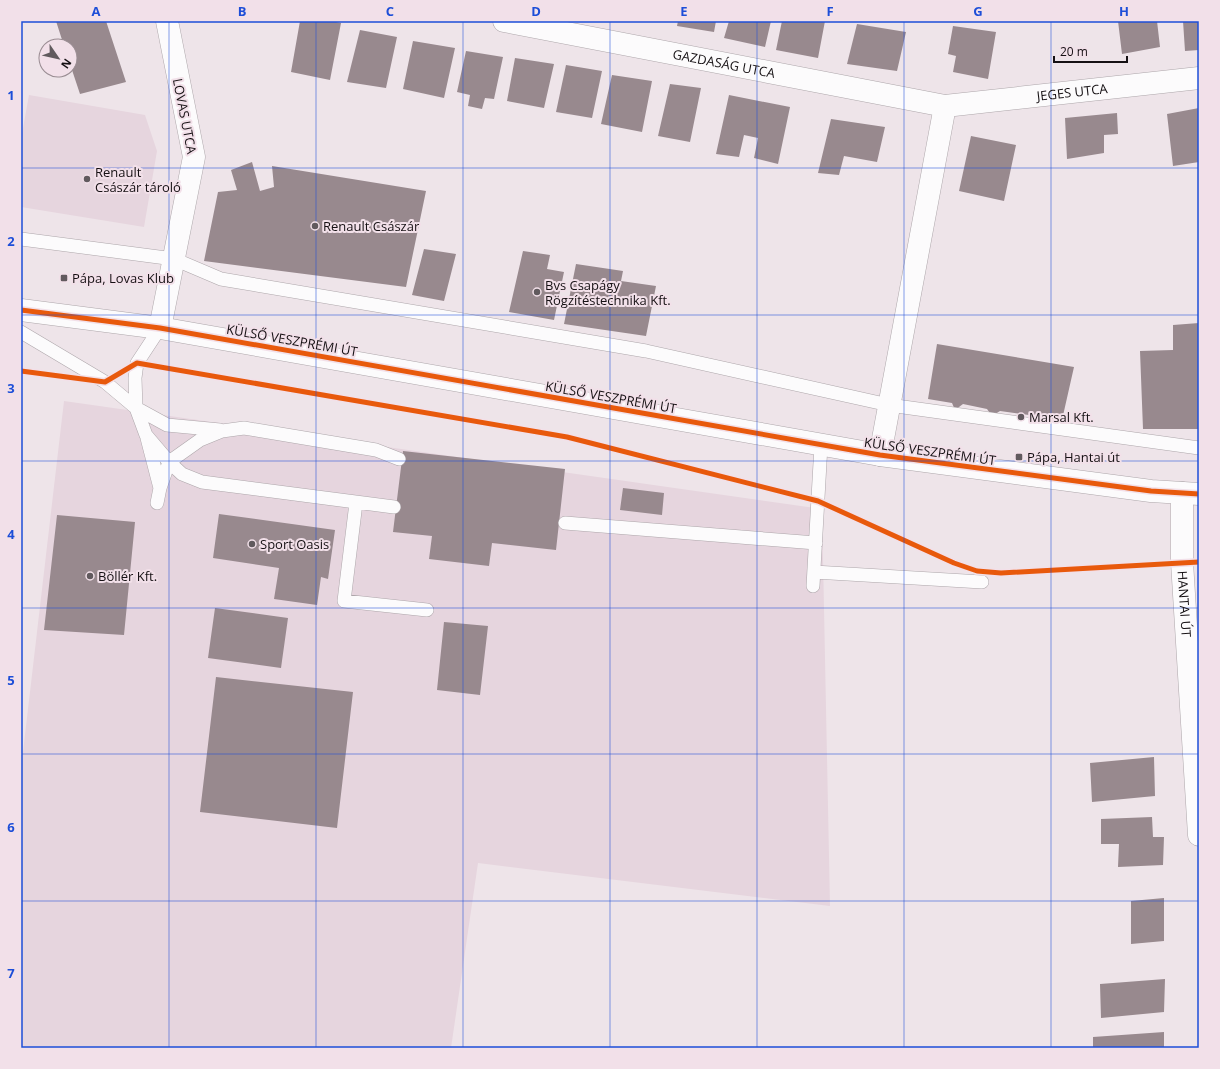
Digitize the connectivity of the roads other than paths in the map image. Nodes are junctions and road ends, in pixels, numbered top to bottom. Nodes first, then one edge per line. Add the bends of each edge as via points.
1 (166, 21) edge
2 (504, 21) edge
3 (1199, 78) edge
4 (945, 106) junction
5 (21, 239) edge
6 (174, 259) junction
7 (21, 310) edge
8 (160, 328) junction
9 (21, 332) edge
10 (889, 405) junction
11 (136, 408) junction
12 (222, 430) junction
13 (146, 435) junction
14 (821, 445) junction
15 (1199, 448) edge
16 (880, 456) junction
17 (399, 459) dead end
18 (169, 462) junction
19 (160, 488) junction
20 (1190, 494) edge
21 (157, 503) dead end
22 (356, 503) junction
23 (394, 508) dead end
24 (565, 523) dead end
25 (816, 543) junction
26 (814, 572) junction
27 (982, 582) dead end
28 (813, 586) dead end
29 (427, 610) dead end
30 (1199, 835) edge

1 - 6 street, LOVAS UTCA via 194,157
2 - 4 street, GAZDASÁG UTCA
3 - 4 street, JEGES UTCA
4 - 10 street
5 - 6 lane
6 - 8 street, LOVAS UTCA
6 - 10 lane via 221,279 646,351
7 - 8 street, KÜLSŐ VESZPRÉMI ÚT
8 - 11 lane via 137,364
8 - 14 street, KÜLSŐ VESZPRÉMI ÚT
9 - 11 lane via 104,382
10 - 15 lane
10 - 16 street
11 - 12 lane via 167,425
11 - 13 lane
12 - 17 lane via 244,428 376,450
12 - 18 lane via 200,440
13 - 18 lane
13 - 19 lane
14 - 16 street, KÜLSŐ VESZPRÉMI ÚT
14 - 25 lane
16 - 20 street, KÜLSŐ VESZPRÉMI ÚT
18 - 19 lane
18 - 22 lane via 182,474 202,482
19 - 21 lane
20 - 30 street, HANTAI ÚT via 1182,562
22 - 23 lane
22 - 29 lane via 344,601
24 - 25 lane
25 - 26 lane
26 - 27 lane
26 - 28 lane

